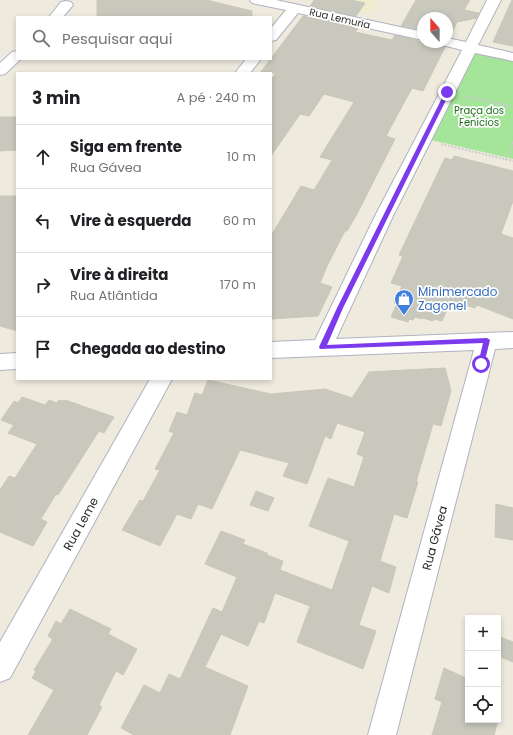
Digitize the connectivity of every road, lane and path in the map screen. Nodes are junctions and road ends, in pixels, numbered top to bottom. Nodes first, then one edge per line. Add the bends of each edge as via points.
1 (257, 0) edge
2 (494, 0) edge
3 (66, 5) dead end
4 (295, 8) junction
5 (57, 16) edge
6 (417, 35) edge
7 (272, 36) edge
8 (453, 43) edge
9 (470, 47) junction
10 (16, 56) edge
11 (513, 57) edge
12 (253, 60) edge
13 (0, 71) edge
14 (243, 72) edge
15 (447, 92) junction
16 (513, 107) edge
17 (422, 140) junction
18 (513, 142) edge
19 (506, 160) junction
20 (513, 161) edge
21 (487, 340) junction
22 (513, 340) edge
23 (322, 347) junction
24 (272, 350) edge
25 (160, 380) edge
26 (0, 668) edge
27 (382, 735) edge

1 - 4 street, Rua Lemuria
2 - 9 street
3 - 5 street
4 - 6 street, Rua Lemuria
4 - 7 street
8 - 9 street
9 - 11 street
9 - 15 street
10 - 13 street
12 - 14 street
15 - 16 path
15 - 17 street
17 - 19 path
17 - 23 street
18 - 19 path
19 - 20 path
21 - 22 street
21 - 23 street
21 - 27 street, Rua Gávea
23 - 24 street
25 - 26 street, Rua Leme

